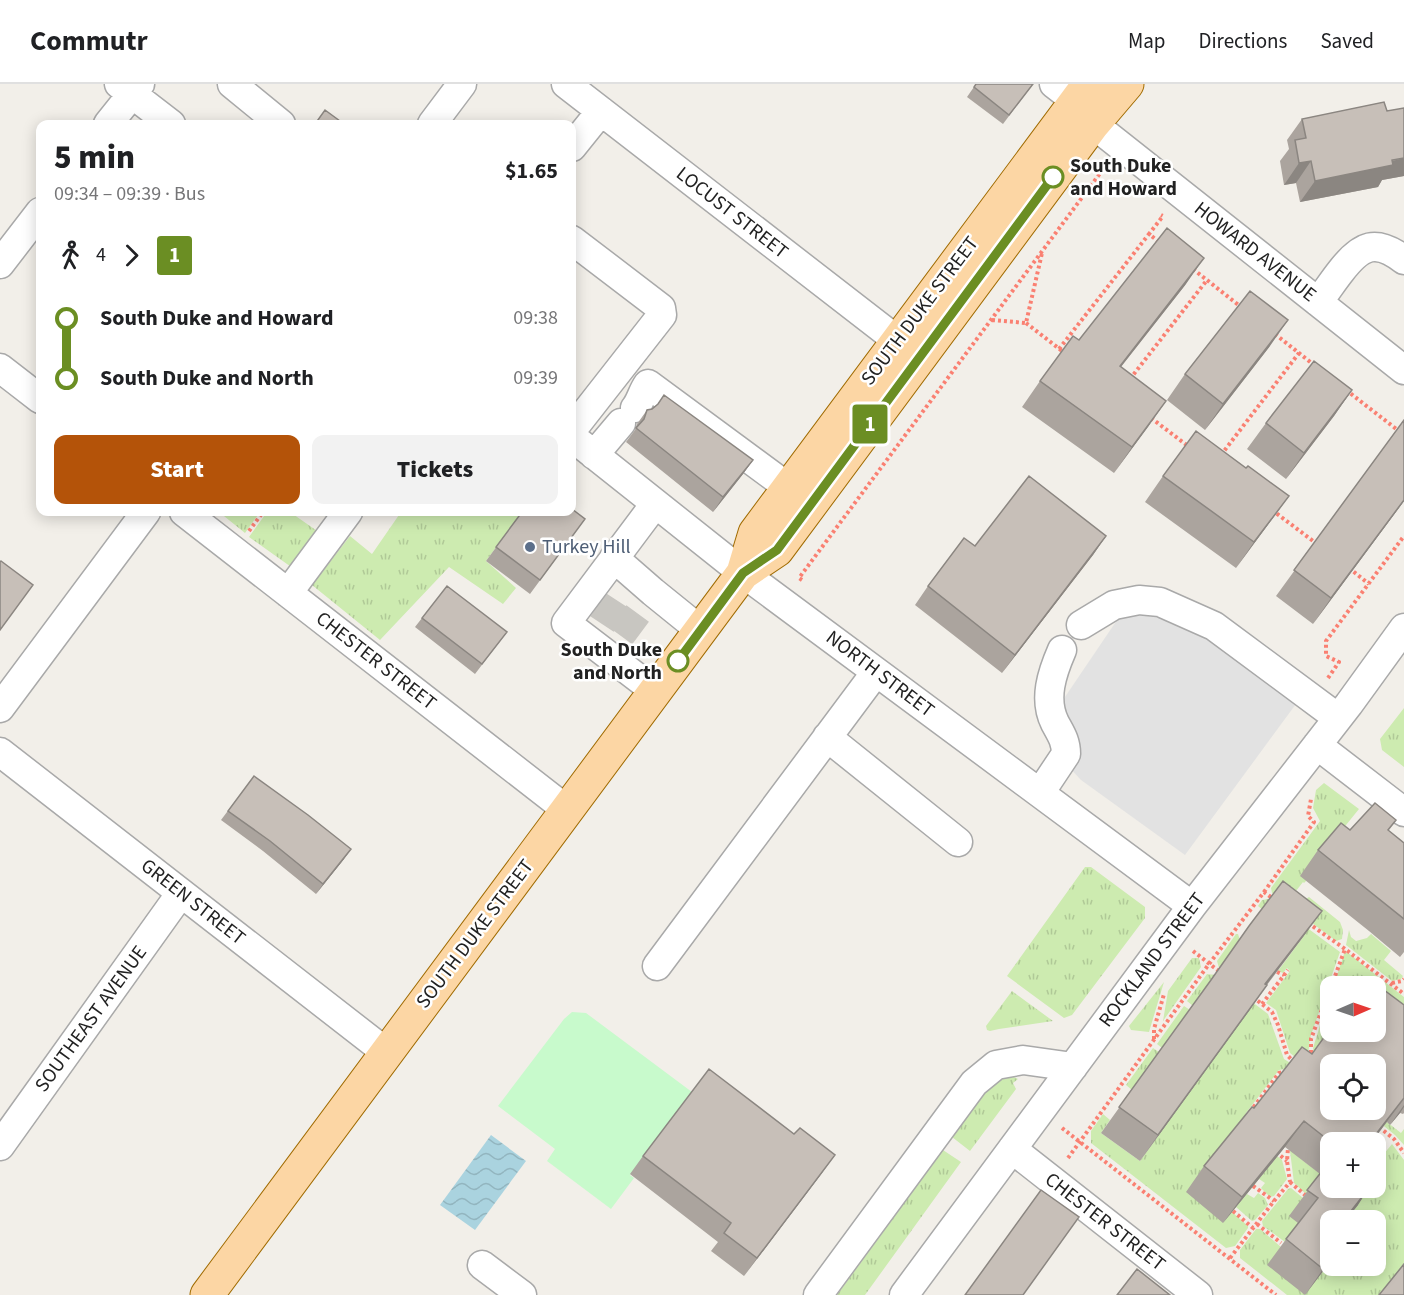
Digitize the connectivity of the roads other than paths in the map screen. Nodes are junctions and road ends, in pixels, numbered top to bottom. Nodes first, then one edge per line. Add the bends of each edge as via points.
1 (232, 84) edge
2 (462, 84) edge
3 (566, 84) edge
4 (1127, 84) edge
5 (130, 87) edge
6 (1078, 98) edge
7 (600, 111) junction
8 (110, 120) edge
9 (167, 120) edge
10 (276, 120) edge
11 (435, 120) edge
12 (576, 142) edge
13 (36, 217) edge
14 (576, 243) edge
15 (1404, 260) edge
16 (0, 264) edge
17 (1318, 302) junction
18 (898, 341) junction
19 (0, 368) edge
20 (1404, 370) edge
21 (36, 396) edge
22 (637, 402) junction
23 (579, 442) edge
24 (789, 488) junction
25 (655, 504) junction
26 (143, 516) edge
27 (189, 516) edge
28 (345, 516) edge
29 (743, 573) junction
30 (633, 586) junction
31 (288, 593) junction
32 (1081, 625) dead end
33 (1404, 628) edge
34 (700, 630) junction
35 (1062, 650) dead end
36 (876, 672) junction
37 (655, 691) junction
38 (0, 708) edge
39 (1338, 718) junction
40 (828, 737) junction
41 (1317, 745) junction
42 (0, 752) edge
43 (1040, 793) junction
44 (567, 810) junction
45 (1404, 812) edge
46 (958, 842) dead end
47 (181, 893) junction
48 (1192, 906) junction
49 (657, 966) dead end
50 (387, 1053) junction
51 (1072, 1067) junction
52 (0, 1146) edge
53 (1012, 1149) junction
54 (482, 1265) dead end
55 (207, 1295) edge
56 (522, 1295) edge
57 (818, 1295) edge
58 (904, 1295) edge
59 (1198, 1295) edge

1 - 10 street
2 - 11 street
3 - 7 street, LOCUST STREET
4 - 6 main road, SOUTH DUKE STREET
5 - 8 street
5 - 9 street
6 - 17 street, HOWARD AVENUE
6 - 18 main road, SOUTH DUKE STREET
6 - 29 main road, SOUTH DUKE STREET via 777,550
7 - 12 street
7 - 18 street, LOCUST STREET
13 - 16 street
14 - 23 street via 661,308 662,315
15 - 17 street via 1382,248 1362,250 1352,257
17 - 20 street, HOWARD AVENUE
18 - 24 main road, SOUTH DUKE STREET
19 - 21 street
22 - 23 street
22 - 23 street via 626,392
22 - 24 street
23 - 25 street, NORTH STREET
24 - 29 main road, SOUTH DUKE STREET via 755,533
25 - 29 street, NORTH STREET
25 - 30 street
26 - 38 street
27 - 31 street, CHESTER STREET
28 - 31 street
29 - 34 main road, SOUTH DUKE STREET
29 - 36 street, NORTH STREET
30 - 34 street
30 - 37 street via 566,623 605,639
31 - 44 street, CHESTER STREET
32 - 39 street via 1114,605 1139,600 1160,602 1214,626
33 - 39 street, ROCKLAND STREET
34 - 37 main road, SOUTH DUKE STREET
35 - 43 street via 1049,689 1050,712 1064,739 1066,754
36 - 40 street
36 - 43 street, NORTH STREET
37 - 44 main road, SOUTH DUKE STREET
39 - 41 street, ROCKLAND STREET
40 - 46 street
40 - 49 street
41 - 45 street
41 - 48 street, ROCKLAND STREET
42 - 47 street, GREEN STREET
43 - 48 street, NORTH STREET
44 - 50 main road, SOUTH DUKE STREET
47 - 50 street, GREEN STREET
47 - 52 street, SOUTHEAST AVENUE
48 - 51 street, ROCKLAND STREET
50 - 55 main road, SOUTH DUKE STREET
51 - 53 street, ROCKLAND STREET
51 - 57 street via 1023,1060 996,1065 974,1083
53 - 58 street, ROCKLAND STREET
53 - 59 street, CHESTER STREET
54 - 56 street

